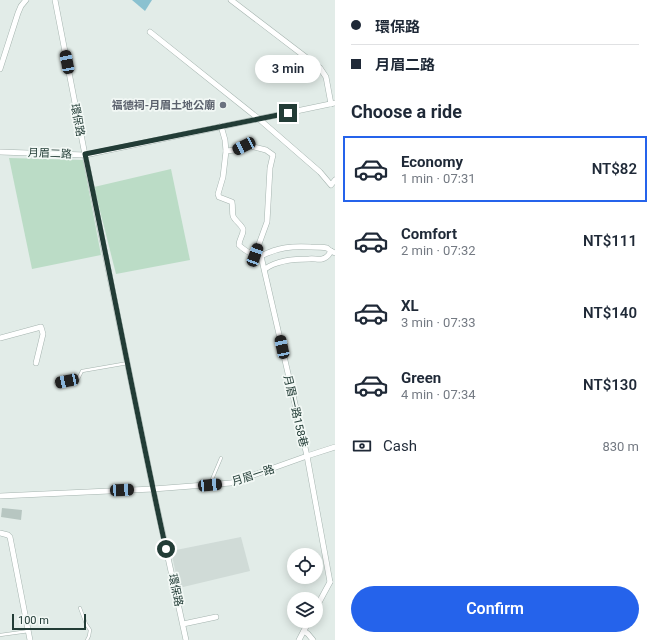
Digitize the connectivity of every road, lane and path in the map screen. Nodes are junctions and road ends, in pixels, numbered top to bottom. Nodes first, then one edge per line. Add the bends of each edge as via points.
1 (26, 0) edge
2 (55, 0) edge
3 (231, 0) edge
4 (150, 32) dead end
5 (0, 69) edge
6 (333, 103) edge
7 (259, 118) junction
8 (221, 126) junction
9 (226, 151) junction
10 (0, 152) edge
11 (85, 154) junction
12 (335, 180) edge
13 (333, 252) edge
14 (255, 255) junction
15 (261, 256) junction
16 (265, 269) junction
17 (0, 338) edge
18 (36, 363) dead end
19 (128, 363) junction
20 (56, 383) dead end
21 (335, 447) edge
22 (307, 456) junction
23 (221, 458) dead end
24 (210, 485) junction
25 (153, 489) junction
26 (0, 496) edge
27 (0, 533) edge
28 (332, 582) edge
29 (323, 597) edge
30 (80, 608) dead end
31 (216, 617) dead end
32 (183, 624) junction
33 (306, 628) edge
34 (28, 631) junction
35 (305, 632) junction
36 (0, 635) edge
37 (30, 640) edge
38 (87, 640) edge
39 (186, 640) edge
40 (299, 640) edge
41 (313, 640) edge

1 - 5 street via 18,13
2 - 11 street, 環保路
3 - 6 street via 320,68 326,77
4 - 7 street
6 - 7 street, 月眉二路
7 - 8 street, 月眉二路
7 - 12 street via 320,172 331,185
8 - 9 street
8 - 11 street, 月眉二路
9 - 14 street via 218,194 219,197 232,202 233,216 243,230 239,245 246,252
9 - 14 street via 250,146 266,150 273,155 267,222
10 - 11 street, 月眉二路
11 - 19 street, 環保路
13 - 15 street via 319,247 293,247
13 - 16 street via 323,259 293,259 278,262
14 - 15 street
15 - 16 street, 月眉一路158巷
16 - 22 street, 月眉一路158巷
17 - 18 street via 41,327 43,334
19 - 20 lane via 82,371 78,379
19 - 25 street, 環保路
21 - 22 street, 月眉一路
22 - 24 street, 月眉一路 via 231,483
22 - 28 street, 月眉一路158巷
23 - 24 lane
24 - 25 street, 月眉一路
25 - 26 street, 月眉一路
25 - 32 street, 環保路
27 - 34 street via 10,537
28 - 29 street
30 - 38 lane via 90,630
31 - 32 street
32 - 39 street, 環保路
33 - 35 street
34 - 36 lane
34 - 37 street
35 - 40 street
35 - 41 street

